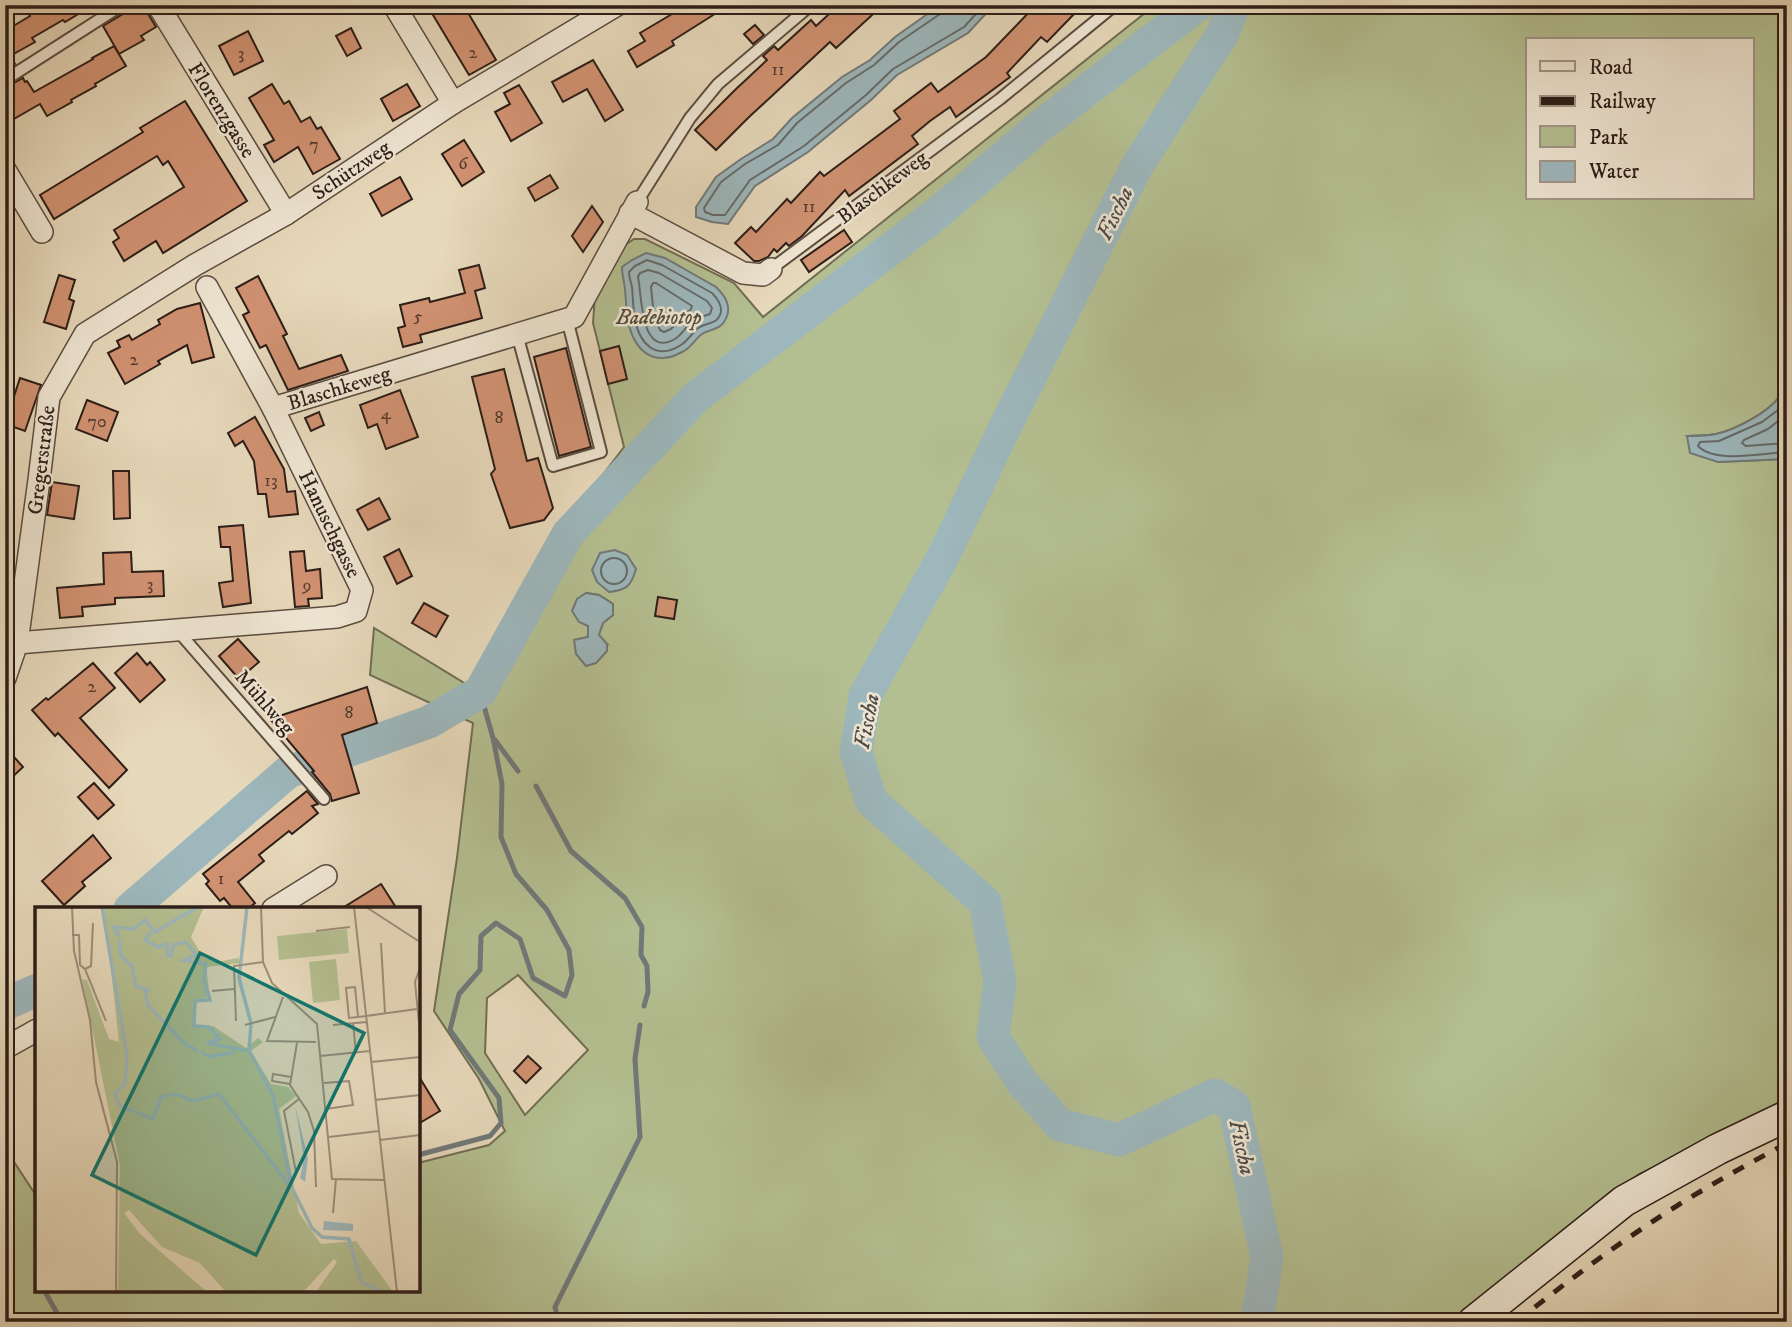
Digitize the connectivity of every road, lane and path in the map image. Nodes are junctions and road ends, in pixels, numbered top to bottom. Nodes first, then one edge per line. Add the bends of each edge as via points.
1 (122, 5) edge
2 (158, 5) edge
3 (394, 5) edge
4 (811, 5) edge
5 (1115, 5) edge
6 (615, 6) edge
7 (5, 80) edge
8 (453, 103) junction
9 (5, 170) edge
10 (634, 208) junction
11 (286, 214) junction
12 (42, 232) dead end
13 (771, 269) joint
14 (207, 287) dead end
15 (567, 319) junction
16 (85, 334) joint
17 (517, 334) junction
18 (273, 408) junction
19 (177, 630) junction
20 (17, 643) junction
21 (5, 678) edge
22 (324, 799) dead end
23 (326, 876) dead end
24 (276, 907) edge
25 (35, 1031) edge
26 (5, 1048) edge
27 (1787, 1116) edge
28 (1473, 1322) edge

1 - 7 lane
2 - 11 street, Florenzgasse
3 - 8 street
4 - 10 lane via 718,84 690,118
5 - 13 lane, Blaschkeweg via 1000,99
6 - 8 street, Schützweg
8 - 11 street, Schützweg
9 - 12 street
10 - 13 street, Blaschkeweg via 743,273 763,275
10 - 15 street via 574,317
11 - 16 street, Schützweg
14 - 18 street, Hanuschgasse
15 - 17 street, Blaschkeweg
15 - 17 lane via 601,452 553,466
16 - 20 street, Gregerstraße via 49,397
17 - 18 street, Blaschkeweg
18 - 19 street, Hanuschgasse via 362,590 356,611 337,617
19 - 20 street, Hanuschgasse
19 - 22 lane, Mühlweg
20 - 21 street, Gregerstraße
23 - 24 street
25 - 26 street
27 - 28 main road via 1624,1201

